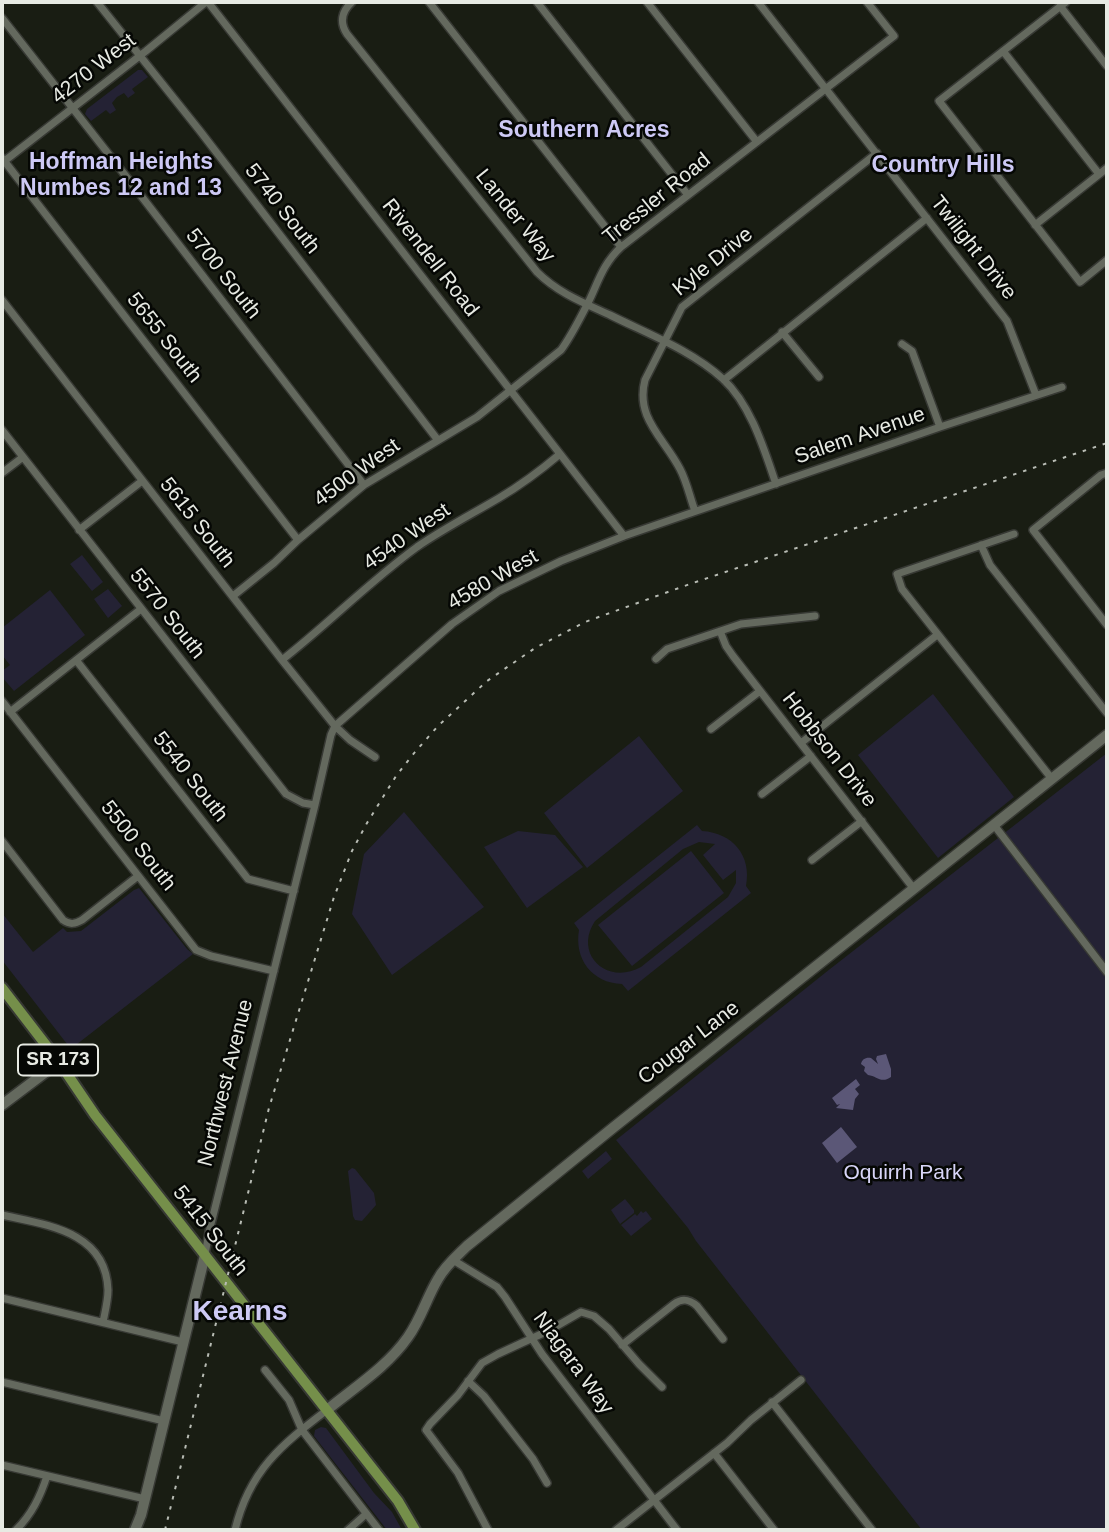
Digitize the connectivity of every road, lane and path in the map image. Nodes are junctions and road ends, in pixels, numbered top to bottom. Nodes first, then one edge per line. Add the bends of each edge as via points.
1 (97, 2) edge
2 (207, 2) edge
3 (352, 2) edge
4 (429, 2) edge
5 (537, 2) edge
6 (647, 2) edge
7 (758, 2) edge
8 (867, 2) edge
9 (1063, 4) edge
10 (2, 18) edge
11 (1003, 51) junction
12 (140, 56) junction
13 (1107, 66) edge
14 (826, 88) junction
15 (72, 108) junction
16 (757, 142) junction
17 (877, 153) junction
18 (3, 161) edge
19 (1107, 168) edge
20 (1100, 174) junction
21 (688, 195) junction
22 (927, 218) junction
23 (1035, 225) junction
24 (621, 247) junction
25 (1107, 260) edge
26 (2, 300) edge
27 (587, 304) junction
28 (782, 332) junction
29 (665, 342) junction
30 (902, 344) dead end
31 (819, 377) dead end
32 (724, 380) junction
33 (1062, 387) dead end
34 (511, 390) junction
35 (1036, 395) junction
36 (940, 427) junction
37 (2, 430) edge
38 (438, 439) junction
39 (560, 454) junction
40 (23, 457) junction
41 (2, 473) edge
42 (1107, 473) edge
43 (142, 481) junction
44 (776, 484) junction
45 (364, 485) junction
46 (695, 511) junction
47 (79, 530) junction
48 (1014, 534) dead end
49 (624, 536) junction
50 (298, 540) junction
51 (981, 545) junction
52 (233, 596) junction
53 (141, 609) junction
54 (815, 616) dead end
55 (1107, 625) edge
56 (720, 631) junction
57 (937, 635) junction
58 (656, 659) dead end
59 (76, 660) junction
60 (282, 660) junction
61 (760, 691) junction
62 (2, 701) edge
63 (10, 712) junction
64 (1107, 713) edge
65 (335, 726) junction
66 (711, 729) dead end
67 (1107, 735) edge
68 (802, 743) junction
69 (811, 756) junction
70 (375, 757) dead end
71 (1052, 779) junction
72 (762, 794) dead end
73 (315, 805) junction
74 (862, 821) junction
75 (994, 825) junction
76 (2, 841) edge
77 (812, 860) dead end
78 (138, 876) junction
79 (914, 889) junction
80 (294, 891) junction
81 (274, 971) junction
82 (1107, 972) edge
83 (2, 988) edge
84 (59, 1062) junction
85 (2, 1105) edge
86 (2, 1215) edge
87 (205, 1255) junction
88 (453, 1260) junction
89 (2, 1298) edge
90 (103, 1322) junction
91 (532, 1339) junction
92 (723, 1339) dead end
93 (183, 1342) junction
94 (622, 1345) junction
95 (265, 1370) dead end
96 (801, 1380) dead end
97 (2, 1381) edge
98 (468, 1381) junction
99 (662, 1387) dead end
100 (772, 1402) junction
101 (327, 1410) junction
102 (164, 1421) junction
103 (302, 1430) junction
104 (714, 1453) junction
105 (2, 1465) edge
106 (47, 1476) junction
107 (547, 1483) dead end
108 (145, 1499) junction
109 (655, 1500) junction
110 (366, 1514) junction
111 (16, 1530) edge
112 (135, 1530) edge
113 (235, 1530) edge
114 (348, 1530) edge
115 (379, 1530) edge
116 (415, 1530) edge
117 (488, 1530) edge
118 (616, 1530) edge
119 (677, 1530) edge
120 (775, 1530) edge
121 (872, 1530) edge

1 - 12 street, 5740 South
2 - 12 street, 4270 West
2 - 34 street, Rivendell Road
3 - 27 street, Lander Way via 342,17 347,34 537,272 550,285
4 - 24 street
5 - 21 street
6 - 16 street
7 - 14 street, Twilight Drive
8 - 14 street, Tressler Road via 894,36
9 - 11 street
9 - 13 street
10 - 15 street, 5700 South
11 - 20 street
11 - 23 street via 939,101
12 - 15 street, 4270 West
12 - 38 street, 5740 South
14 - 16 street, Tressler Road
14 - 17 street, Twilight Drive
15 - 18 street, 4270 West
15 - 45 street, 5700 South
16 - 21 street, Tressler Road
17 - 22 street, Twilight Drive
17 - 29 street, Kyle Drive via 682,307
18 - 50 street, 5655 South
19 - 20 street
20 - 23 street
21 - 24 street, Tressler Road
22 - 28 street
22 - 35 street, Twilight Drive via 1007,321
23 - 25 street via 1080,282
24 - 27 street, Tressler Road via 601,271
26 - 43 street, 5615 South
27 - 29 street, Lander Way
27 - 34 street, Tressler Road via 561,350
28 - 31 street
28 - 32 street
29 - 32 street, Lander Way
29 - 46 street, Kyle Drive via 645,380 643,407 681,470
30 - 36 street via 912,351
32 - 44 street, Lander Way via 753,423
33 - 35 street, Salem Avenue
34 - 38 street, 4500 West
34 - 39 street, Rivendell Road
35 - 36 street, Salem Avenue
36 - 44 street, Salem Avenue
37 - 40 street, 5570 South
38 - 45 street, 4500 West
39 - 49 street, Rivendell Road
39 - 60 street, 4540 West via 400,560
40 - 41 street
40 - 47 street, 5570 South
42 - 55 street via 1033,530
43 - 47 street
43 - 52 street, 5615 South
44 - 46 street, Salem Avenue
45 - 50 street, 4500 West
46 - 49 street, 4580 West
47 - 53 street, 5570 South
48 - 51 street
49 - 65 street, 4580 West via 499,591 452,624
50 - 52 street, 4500 West
51 - 57 street via 897,574 902,589
51 - 64 street via 990,565
52 - 60 street, 5615 South
53 - 59 street
53 - 73 street, 5570 South via 286,794
54 - 56 street via 750,622
56 - 58 street via 667,649
56 - 61 street, Hobbson Drive
57 - 68 street
57 - 71 street
59 - 63 street
59 - 80 street, 5540 South via 248,879
60 - 65 street, 5615 South
61 - 66 street
61 - 68 street, Hobbson Drive
62 - 63 street, 5500 South
63 - 78 street, 5500 South
65 - 70 street, 5615 South
65 - 73 street, Northwest Avenue
67 - 71 main road, Cougar Lane
68 - 69 street, Hobbson Drive
69 - 72 street
69 - 74 street, Hobbson Drive
71 - 75 main road, Cougar Lane
73 - 80 street, Northwest Avenue
74 - 77 street
74 - 79 street, Hobbson Drive
75 - 79 main road, Cougar Lane
75 - 82 street
76 - 78 street via 69,923 78,923
78 - 81 street, 5500 South via 199,952
79 - 88 main road, Cougar Lane
80 - 81 street, Northwest Avenue
81 - 87 street, Northwest Avenue
83 - 84 main road, 5415 South / SR 173
84 - 85 main road
84 - 87 main road, 5415 South / SR 173
86 - 90 street via 68,1232 95,1253 108,1287
87 - 93 main road, Northwest Avenue
87 - 101 main road, 5415 South / SR 173
88 - 91 street, Niagara Way via 497,1287
88 - 101 main road, Cougar Lane via 397,1352
89 - 90 street
90 - 93 street
91 - 94 street via 581,1312 603,1324
91 - 98 street via 489,1359
91 - 109 street, Niagara Way
92 - 94 street via 697,1306 683,1300
93 - 102 main road, Northwest Avenue
94 - 99 street
95 - 103 street via 289,1400
96 - 100 street
97 - 102 street
98 - 107 street via 527,1451
98 - 117 street via 426,1430 458,1473
100 - 104 street
100 - 121 street
101 - 103 street
101 - 116 main road, 5415 South / SR 173
102 - 108 main road, Northwest Avenue
103 - 110 street
103 - 113 street via 265,1465 246,1497
104 - 109 street
104 - 120 street
105 - 106 street
106 - 108 street
106 - 111 street via 32,1512
108 - 112 main road, Northwest Avenue
109 - 118 street
109 - 119 street, Niagara Way
110 - 114 street
110 - 115 street

